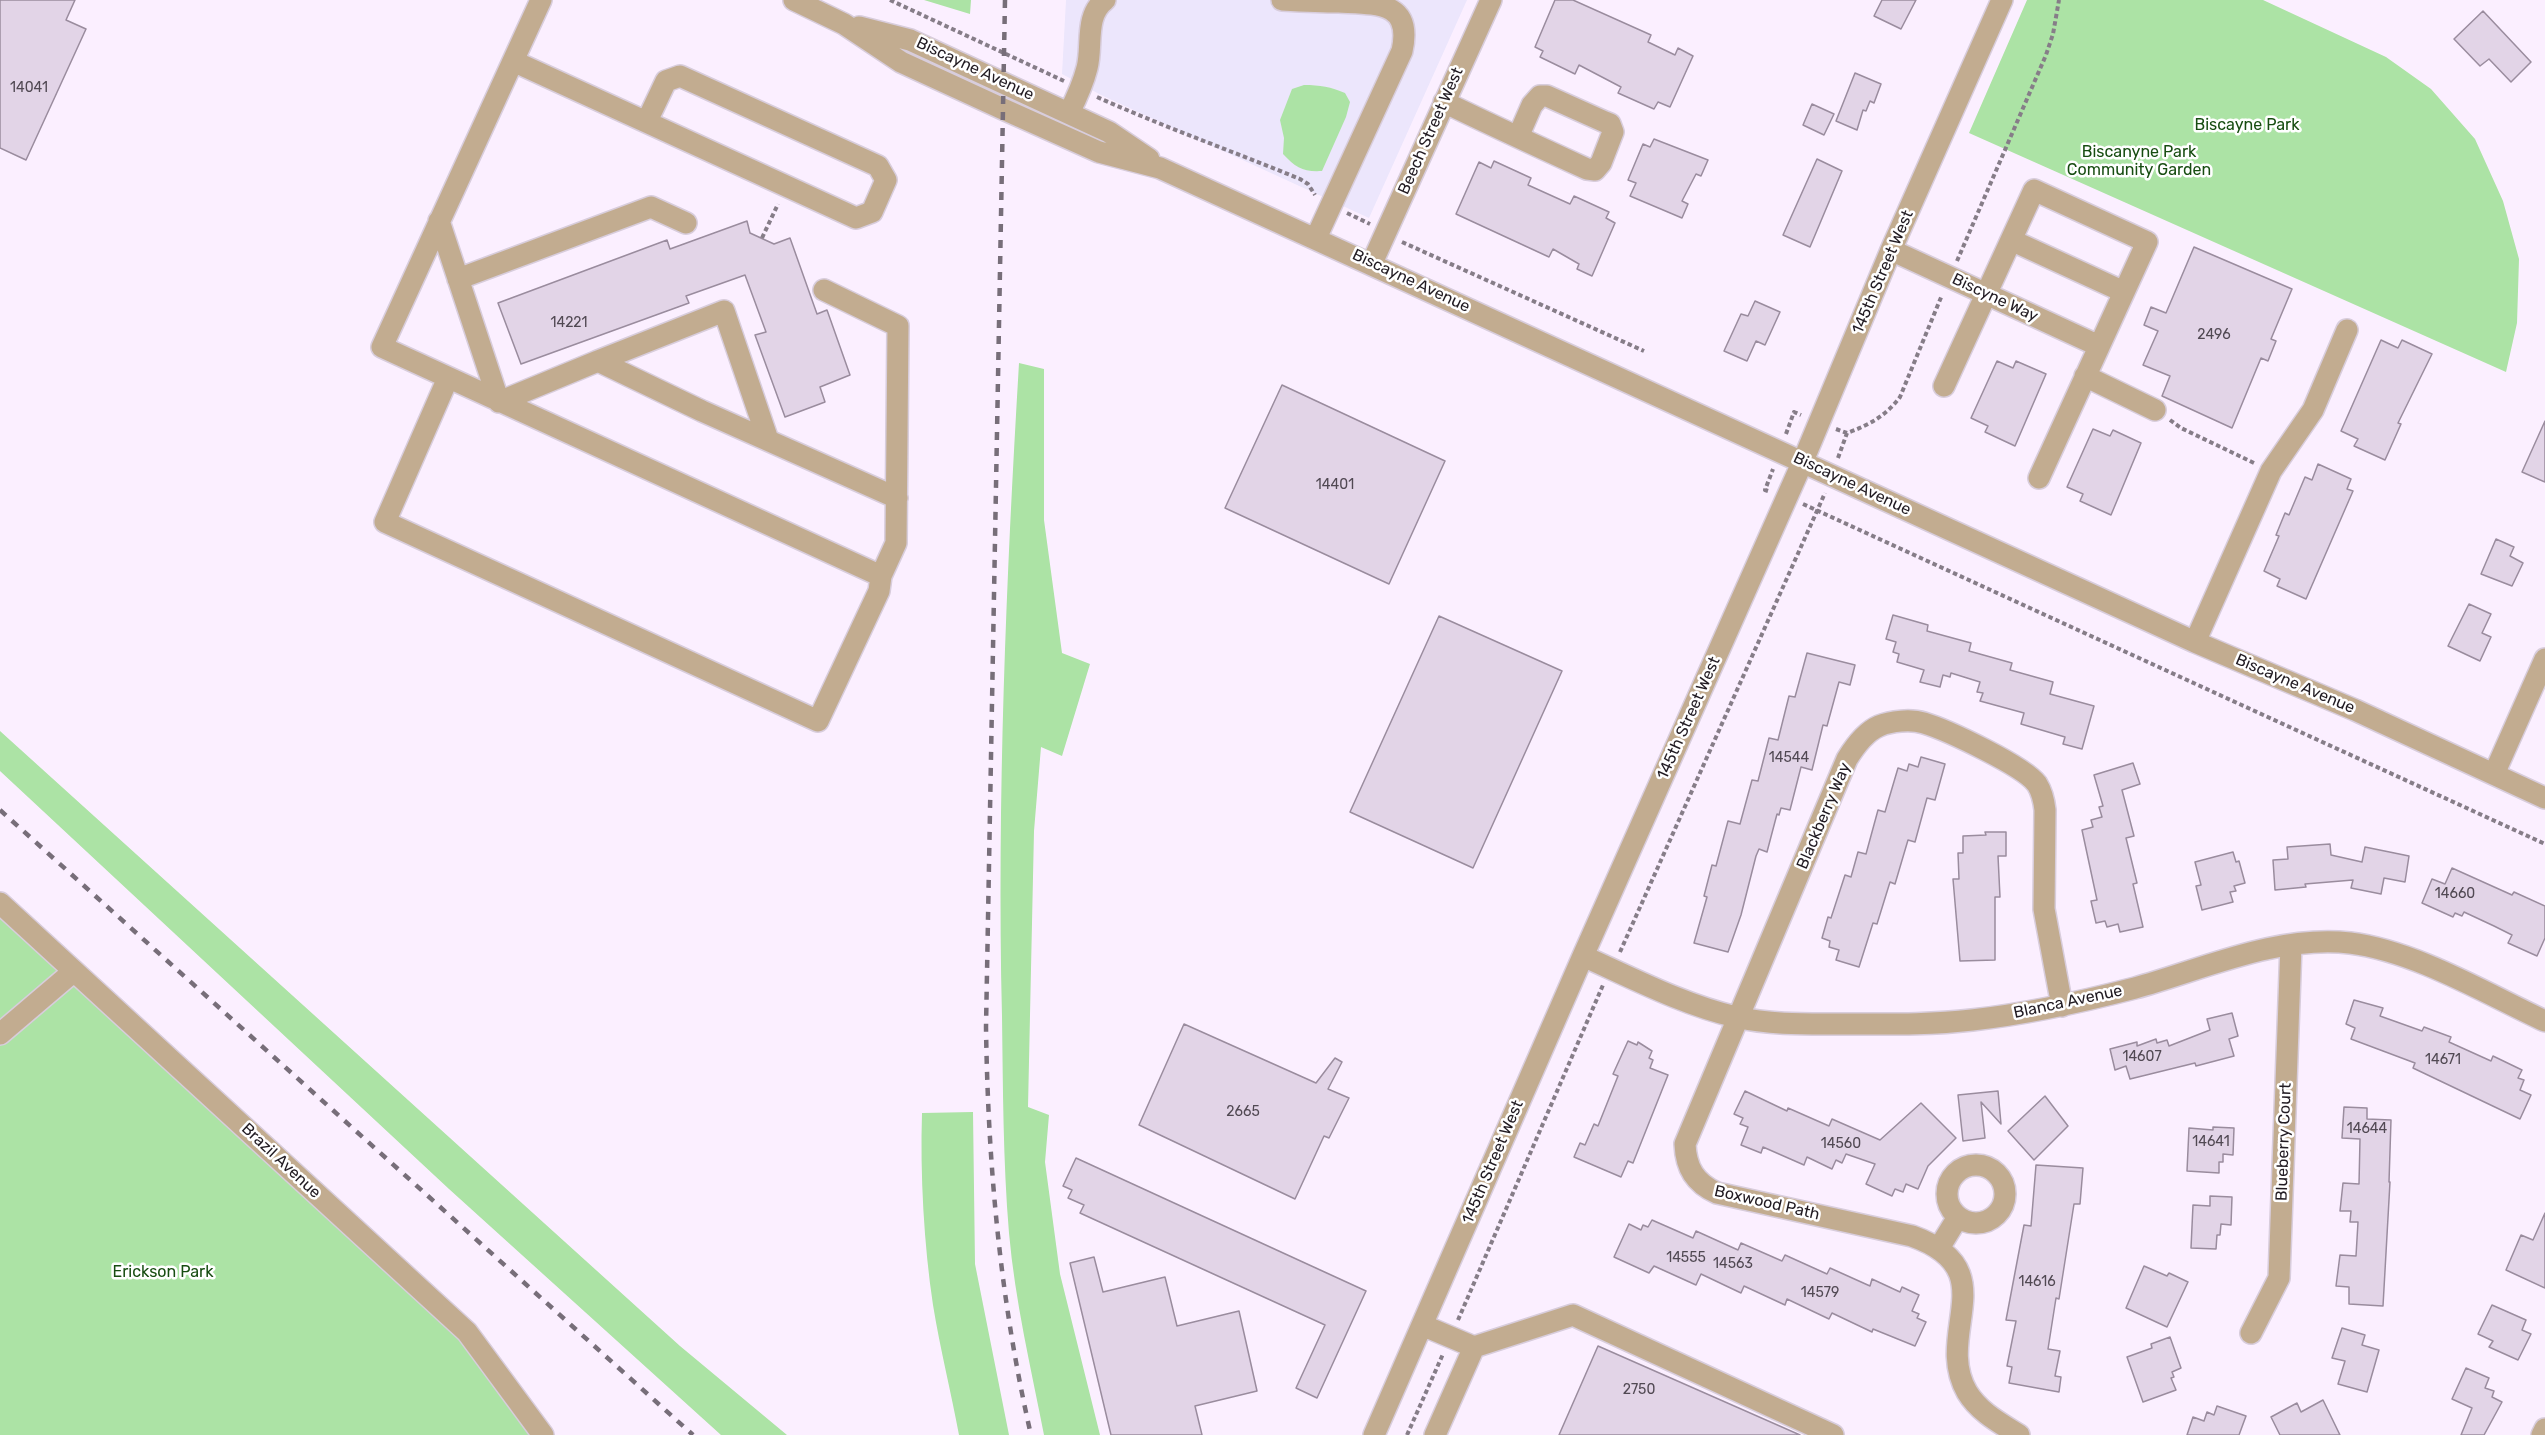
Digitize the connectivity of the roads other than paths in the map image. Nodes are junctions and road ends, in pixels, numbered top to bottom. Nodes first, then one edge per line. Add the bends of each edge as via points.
1 (541, 0) edge
2 (794, 0) edge
3 (1105, 0) edge
4 (1282, 0) edge
5 (1491, 0) edge
6 (2002, 0) edge
7 (844, 24) junction
8 (513, 61) junction
9 (1444, 102) junction
10 (1069, 113) junction
11 (647, 121) junction
12 (1518, 137) dead end
13 (1160, 168) junction
14 (439, 221) junction
15 (686, 223) dead end
16 (1316, 238) junction
17 (2011, 240) junction
18 (1892, 250) junction
19 (1372, 263) junction
20 (458, 279) junction
21 (824, 290) dead end
22 (2124, 292) junction
23 (1986, 294) junction
24 (2347, 330) dead end
25 (2099, 346) junction
26 (598, 361) junction
27 (2085, 376) junction
28 (448, 378) junction
29 (1944, 386) dead end
30 (499, 402) junction
31 (2155, 410) road end
32 (768, 440) junction
33 (1803, 461) junction
34 (2038, 478) dead end
35 (897, 498) junction
36 (881, 576) junction
37 (2195, 642) junction
38 (2545, 659) edge
39 (2494, 774) junction
40 (2545, 798) edge
41 (0, 903) edge
42 (2291, 945) junction
43 (1583, 956) junction
44 (74, 970) junction
45 (2061, 1006) junction
46 (1737, 1018) junction
47 (2545, 1021) edge
48 (0, 1034) edge
49 (1958, 1217) dead end
50 (1939, 1248) junction
51 (1422, 1325) junction
52 (2251, 1333) dead end
53 (1474, 1347) junction
54 (2545, 1429) edge
55 (543, 1435) edge
56 (1374, 1435) edge
57 (1435, 1435) edge
58 (1833, 1435) edge
59 (2019, 1435) edge
60 (2542, 1435) edge

1 - 8 street
2 - 7 street, Biscayne Avenue
3 - 10 street via 1092,21 1090,55
4 - 16 street via 1385,5 1400,18 1404,29 1402,51
5 - 9 street, Beech Street West
6 - 18 street, 145th Street West
7 - 10 street, Biscayne Avenue via 910,40
7 - 13 street, Biscayne Avenue via 901,62 1014,114 1099,152
8 - 11 street
8 - 14 street
9 - 12 street
9 - 19 street, Beech Street West
10 - 13 street, Biscayne Avenue via 1109,132
11 - 11 street via 856,218 872,212 886,180 878,166 680,76 666,81
13 - 16 street, Biscayne Avenue
14 - 20 street
14 - 28 street via 382,347
15 - 20 street via 651,207
16 - 19 street, Biscayne Avenue
17 - 22 street
17 - 22 street via 2034,190 2147,242
17 - 23 street
18 - 23 street, Biscyne Way
18 - 33 street, 145th Street West
19 - 33 street, Biscayne Avenue
20 - 30 street
21 - 35 street via 898,326
22 - 25 street
23 - 25 street, Biscyne Way
23 - 29 street
24 - 37 street via 2313,410 2271,471
25 - 27 street
26 - 30 street
26 - 32 street
26 - 32 street via 724,311
27 - 31 street
27 - 34 street
28 - 30 street
28 - 36 street via 385,522 818,721 879,591
30 - 36 street
32 - 35 street
33 - 37 street, Biscayne Avenue
33 - 43 street, 145th Street West
35 - 36 street via 896,543
37 - 39 street, Biscayne Avenue
38 - 39 street
39 - 40 street, Biscayne Avenue
41 - 44 street, Brazil Avenue
42 - 45 street, Blanca Avenue via 2249,953
42 - 47 street, Blanca Avenue via 2351,943 2382,950 2436,970
42 - 52 street, Blueberry Court via 2279,1278
43 - 46 street, Blanca Avenue
43 - 51 street, 145th Street West
44 - 48 street
44 - 55 street, Brazil Avenue via 467,1332
45 - 46 street, Blanca Avenue via 1971,1020 1881,1024 1773,1023
45 - 46 street, Blackberry Way via 2044,909 2044,798 2037,785 2013,764 1924,723 1910,721 1878,726 1855,746 1847,759 1751,993
46 - 50 street, Boxwood Path via 1689,1132 1686,1153 1692,1173 1717,1193 1912,1236
49 - 50 street
50 - 59 street, Boxwood Path via 1951,1259 1961,1280 1964,1303 1957,1351 1961,1381 1987,1415
51 - 53 street
51 - 56 street, 145th Street West
53 - 57 street
53 - 58 street via 1573,1315
54 - 60 street

